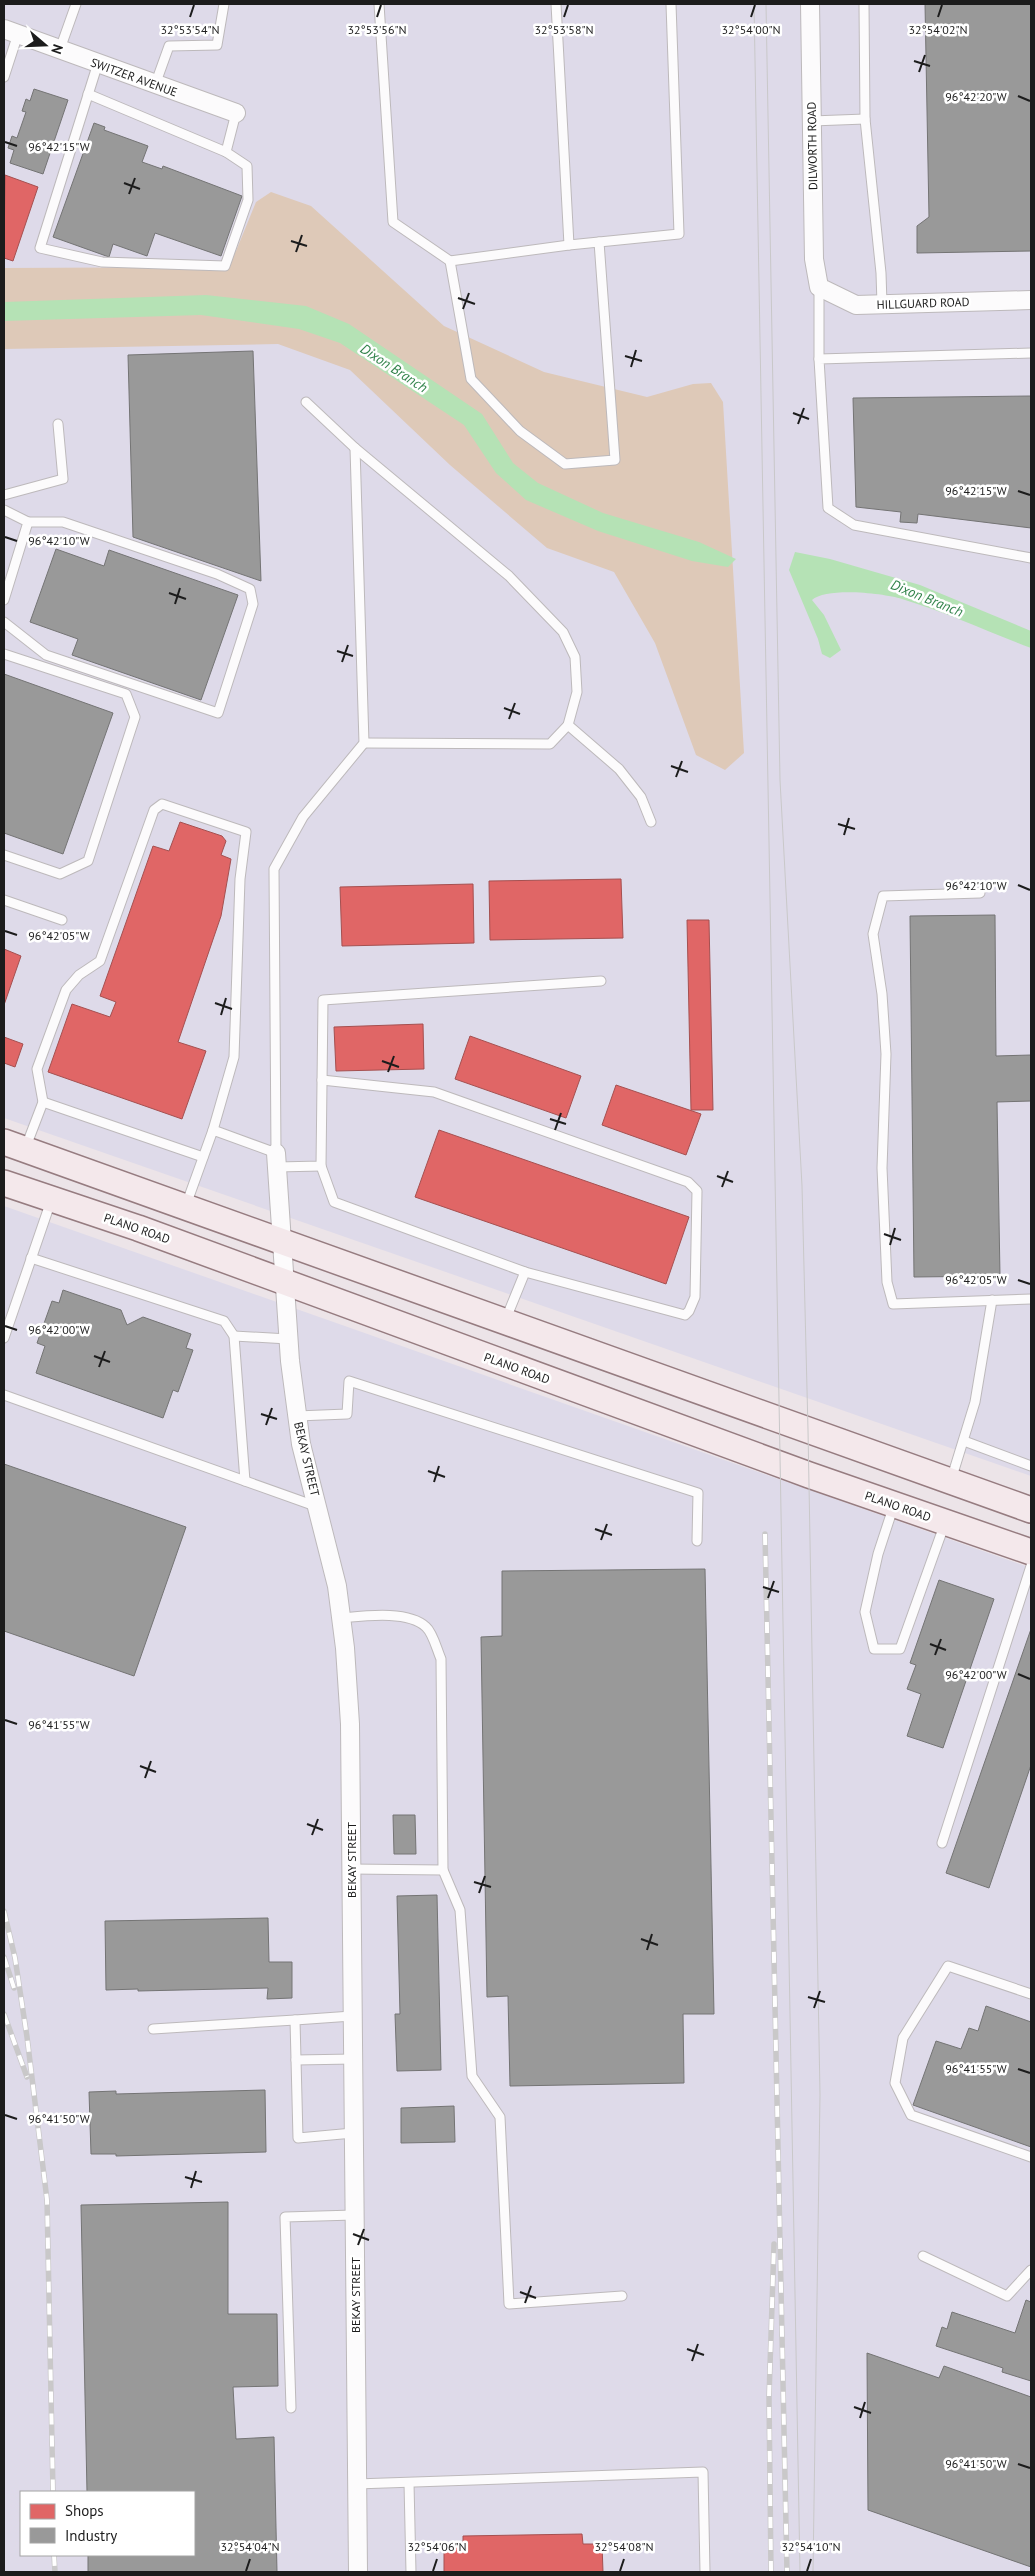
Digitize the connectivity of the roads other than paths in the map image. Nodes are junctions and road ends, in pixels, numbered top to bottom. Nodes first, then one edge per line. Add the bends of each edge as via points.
1 (76, 4) edge
2 (224, 4) edge
3 (379, 4) edge
4 (556, 4) edge
5 (671, 4) edge
6 (810, 4) edge
7 (864, 4) edge
8 (11, 31) edge
9 (60, 50) junction
10 (98, 63) junction
11 (4, 78) edge
12 (155, 85) junction
13 (88, 94) junction
14 (236, 114) joint
15 (865, 119) junction
16 (812, 121) junction
17 (226, 152) junction
18 (598, 242) junction
19 (568, 245) junction
20 (450, 261) junction
21 (819, 287) junction
22 (1031, 300) edge
23 (882, 304) junction
24 (1031, 353) edge
25 (819, 358) junction
26 (306, 402) dead end
27 (58, 424) dead end
28 (355, 448) junction
29 (4, 495) edge
30 (4, 510) edge
31 (28, 522) junction
32 (1031, 558) edge
33 (4, 600) edge
34 (4, 622) edge
35 (4, 654) edge
36 (568, 725) junction
37 (364, 743) junction
38 (651, 822) dead end
39 (4, 855) edge
40 (980, 893) dead end
41 (4, 900) edge
42 (62, 920) dead end
43 (601, 981) dead end
44 (322, 1080) junction
45 (43, 1102) junction
46 (213, 1130) junction
47 (14, 1145) edge
48 (203, 1157) junction
49 (277, 1160) junction
50 (321, 1166) junction
51 (4, 1182) edge
52 (51, 1199) junction
53 (185, 1207) junction
54 (282, 1242) junction
55 (31, 1258) junction
56 (525, 1272) junction
57 (285, 1282) junction
58 (1031, 1299) edge
59 (992, 1300) junction
60 (504, 1322) junction
61 (234, 1336) junction
62 (4, 1338) edge
63 (288, 1339) junction
64 (4, 1395) edge
65 (298, 1416) junction
66 (964, 1441) junction
67 (1031, 1466) edge
68 (245, 1481) junction
69 (951, 1481) junction
70 (894, 1505) junction
71 (318, 1507) junction
72 (1031, 1510) edge
73 (946, 1522) junction
74 (697, 1541) dead end
75 (1031, 1552) edge
76 (1031, 1566) edge
77 (341, 1618) junction
78 (942, 1843) dead end
79 (351, 1869) junction
80 (443, 1870) junction
81 (1031, 1994) edge
82 (352, 2016) junction
83 (295, 2020) junction
84 (153, 2029) dead end
85 (353, 2059) junction
86 (296, 2060) junction
87 (353, 2133) junction
88 (1031, 2157) edge
89 (354, 2215) junction
90 (923, 2256) dead end
91 (1031, 2270) edge
92 (622, 2296) dead end
93 (291, 2408) dead end
94 (409, 2483) junction
95 (356, 2484) junction
96 (358, 2572) edge
97 (411, 2572) edge
98 (705, 2572) edge

1 - 9 lane
2 - 12 lane via 217,45 169,46
3 - 20 lane via 393,222
4 - 19 lane
5 - 18 lane via 679,234
6 - 16 street, DILWORTH ROAD
7 - 15 lane
8 - 9 street, SWITZER AVENUE
8 - 11 lane
9 - 10 street, SWITZER AVENUE
10 - 12 street, SWITZER AVENUE
10 - 13 lane
12 - 14 street, SWITZER AVENUE
13 - 17 lane
13 - 17 lane via 40,248 102,262 225,266 248,200 247,166
14 - 17 lane
15 - 16 lane
15 - 23 lane
16 - 21 street, DILWORTH ROAD via 814,259
18 - 19 lane
18 - 20 lane via 615,460 565,464 520,431 472,379
19 - 20 lane
21 - 23 street, HILLGUARD ROAD via 856,305
21 - 25 lane
22 - 23 street, HILLGUARD ROAD
24 - 25 lane
25 - 32 lane via 828,508 854,525
26 - 28 lane
27 - 29 lane via 63,479
28 - 36 lane via 509,576 563,632 575,656 577,692
28 - 37 lane
30 - 31 lane
31 - 33 lane
31 - 34 lane via 63,522 217,574 250,588 253,604 218,714 46,655
35 - 39 lane via 126,694 135,717 88,861 60,874
36 - 37 lane via 550,744
36 - 38 lane via 618,769 641,797
37 - 49 lane via 303,817 274,869
40 - 59 lane via 882,896 874,934 886,1054 882,1168 886,1282 893,1304
41 - 42 lane
43 - 44 lane via 322,1000
44 - 50 lane
44 - 56 lane via 434,1092 688,1182 697,1191 695,1297 685,1315
45 - 46 lane via 37,1069 66,990 79,975 100,960 154,810 162,804 246,832 240,879 234,1056
45 - 47 lane
45 - 48 lane
46 - 48 lane
46 - 49 lane
47 - 53 main road
48 - 53 lane
49 - 50 lane
49 - 54 street, BEKAY STREET
50 - 56 lane via 334,1202
51 - 52 main road, PLANO ROAD
52 - 55 lane
52 - 57 main road, PLANO ROAD
53 - 54 main road
54 - 57 street, BEKAY STREET
54 - 60 main road
55 - 61 lane via 224,1321
55 - 62 lane
56 - 60 lane
57 - 63 street, BEKAY STREET
57 - 70 main road, PLANO ROAD
58 - 59 lane
59 - 66 lane via 976,1402
60 - 69 main road
61 - 63 lane
61 - 68 lane
63 - 65 street, BEKAY STREET
64 - 68 lane
65 - 71 street, BEKAY STREET via 301,1444
65 - 74 lane via 347,1414 349,1381 698,1493
66 - 67 lane
66 - 69 lane
68 - 71 lane
69 - 72 main road
70 - 73 main road, PLANO ROAD
70 - 73 lane via 878,1554 865,1612 874,1649 900,1649
71 - 77 street, BEKAY STREET via 337,1586
73 - 75 main road, PLANO ROAD
76 - 78 lane
77 - 79 street, BEKAY STREET via 350,1724
77 - 80 lane via 368,1615 407,1617 426,1627 441,1659
79 - 80 lane
79 - 82 street, BEKAY STREET
80 - 92 lane via 460,1910 472,2076 500,2117 509,2304
81 - 88 lane via 948,1966 903,2038 895,2083 911,2115
82 - 83 lane
82 - 85 street, BEKAY STREET
83 - 84 lane
83 - 86 lane
85 - 86 lane
85 - 87 street, BEKAY STREET
86 - 87 lane via 298,2138
87 - 89 street, BEKAY STREET
89 - 93 lane via 285,2217
89 - 95 street, BEKAY STREET
90 - 91 lane via 1007,2296
94 - 95 lane
94 - 97 lane
94 - 98 lane via 703,2472
95 - 96 street, BEKAY STREET

